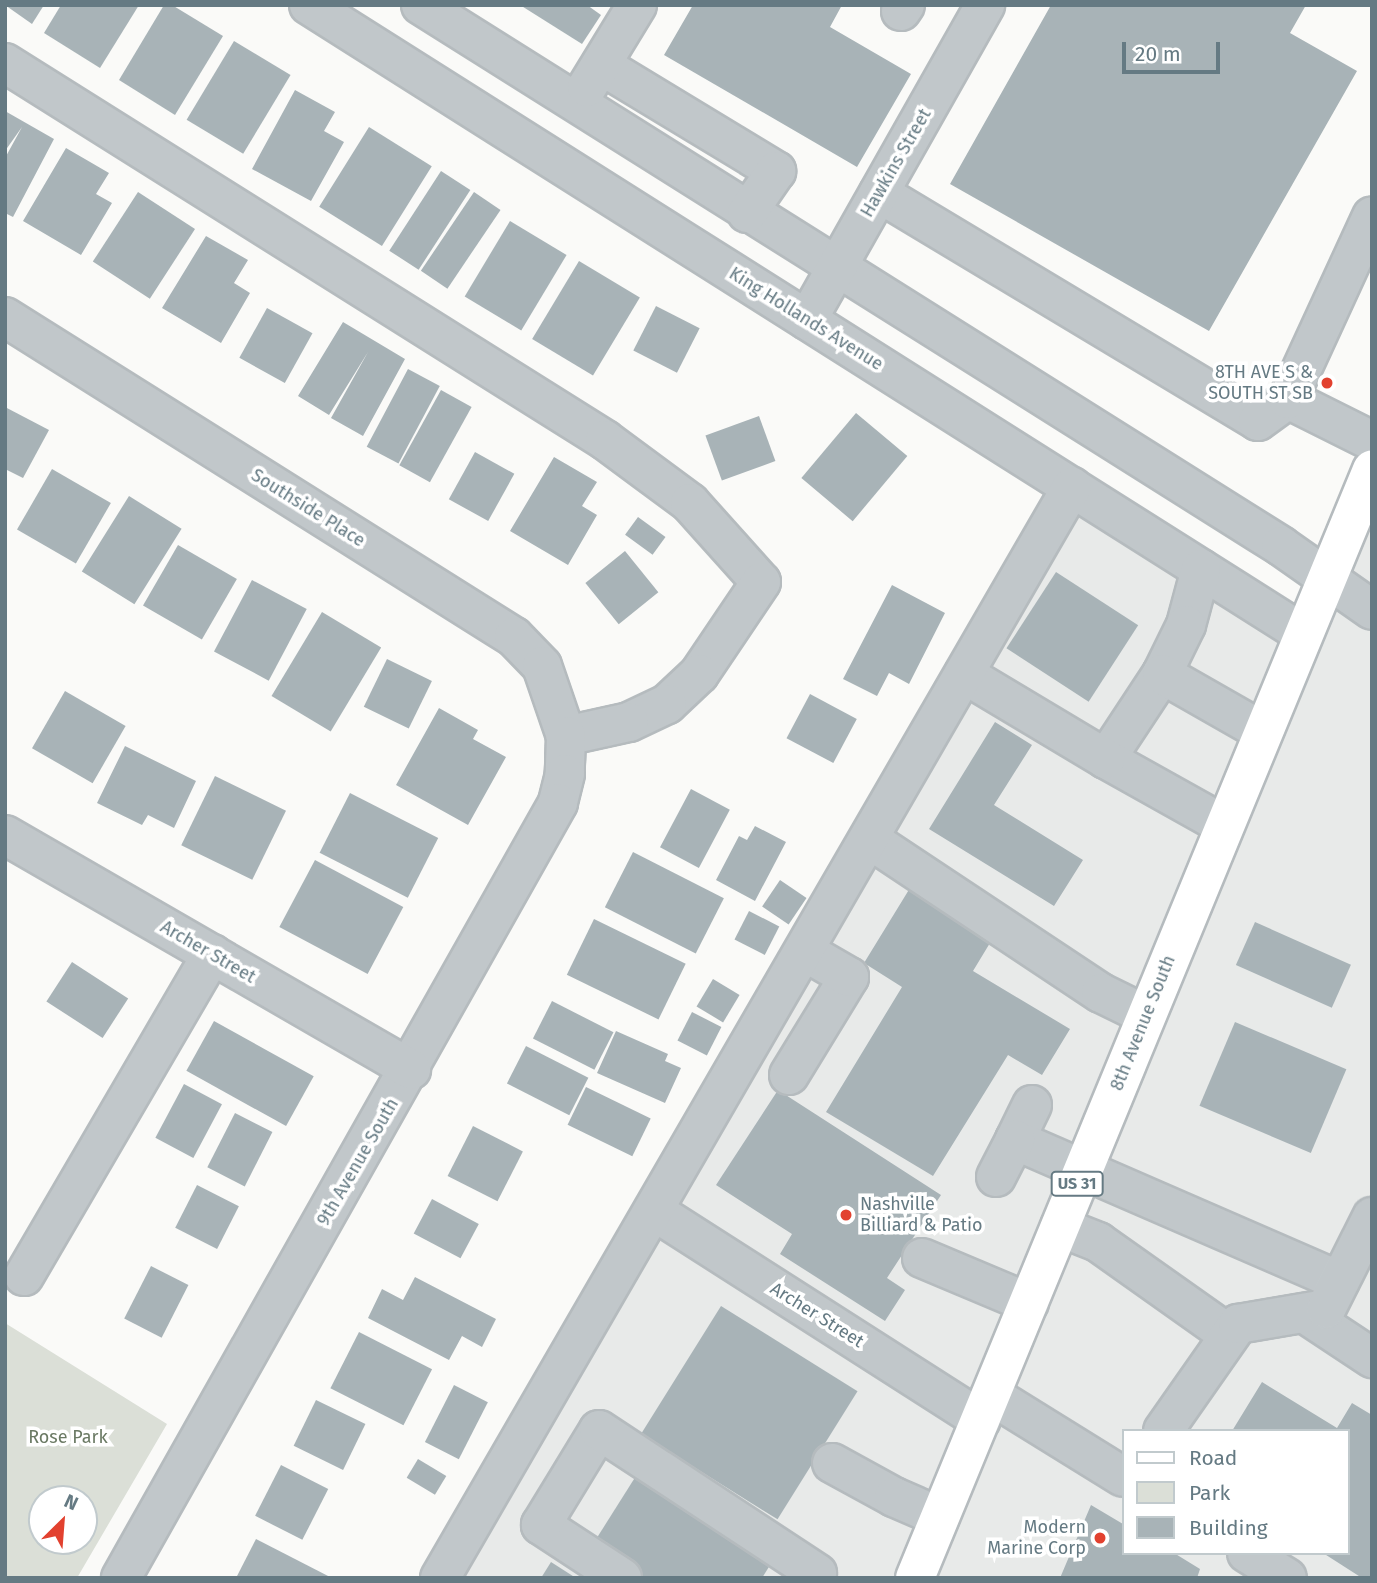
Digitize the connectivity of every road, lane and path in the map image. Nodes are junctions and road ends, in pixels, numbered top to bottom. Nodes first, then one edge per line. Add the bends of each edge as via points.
1 (309, 5) edge
2 (421, 5) edge
3 (637, 5) edge
4 (985, 5) edge
5 (5, 63) edge
6 (601, 65) junction
7 (577, 104) junction
8 (687, 117) junction
9 (662, 159) junction
10 (879, 193) junction
11 (747, 213) junction
12 (1372, 216) edge
13 (836, 269) junction
14 (5, 317) edge
15 (807, 320) junction
16 (1288, 399) junction
17 (1372, 441) edge
18 (1372, 470) edge
19 (1072, 487) junction
20 (1201, 569) junction
21 (1325, 579) junction
22 (1372, 610) edge
23 (1303, 633) junction
24 (964, 674) junction
25 (1162, 674) junction
26 (1262, 731) junction
27 (566, 736) junction
28 (1106, 759) junction
29 (1224, 825) junction
30 (5, 835) edge
31 (869, 839) junction
32 (804, 951) junction
33 (212, 954) junction
34 (1146, 1015) junction
35 (411, 1069) junction
36 (789, 1074) dead end
37 (1032, 1105) dead end
38 (1015, 1140) junction
39 (1083, 1170) junction
40 (996, 1177) dead end
41 (654, 1211) junction
42 (1372, 1217) edge
43 (1060, 1227) junction
44 (922, 1258) dead end
45 (24, 1276) dead end
46 (1340, 1281) junction
47 (1029, 1303) junction
48 (1304, 1314) junction
49 (1228, 1334) junction
50 (1372, 1358) edge
51 (986, 1407) junction
52 (1164, 1429) edge
53 (832, 1463) dead end
54 (1122, 1476) edge
55 (940, 1517) junction
56 (1250, 1555) edge
57 (819, 1576) edge
58 (121, 1578) edge
59 (440, 1578) edge
60 (622, 1578) edge
61 (915, 1578) edge
62 (1287, 1578) edge

1 - 15 street, King Hollands Avenue
2 - 7 street
3 - 6 street
4 - 10 street, Hawkins Street
5 - 27 street via 605,440 690,503 761,582 699,674 667,704 629,722
6 - 7 street
6 - 8 street
7 - 9 street
8 - 9 street
8 - 11 street via 776,171
9 - 11 street
10 - 13 street, Hawkins Street
10 - 16 street via 1258,421
11 - 13 street
12 - 16 street
13 - 15 street, Hawkins Street
13 - 21 street via 1282,546
14 - 27 street, Southside Place via 514,637 542,666
15 - 19 street, King Hollands Avenue
16 - 17 street
18 - 21 main road, 8th Avenue South / US 31
19 - 20 street, King Hollands Avenue
19 - 24 street
20 - 23 street, King Hollands Avenue
20 - 25 street via 1186,625
21 - 22 street
21 - 23 main road, 8th Avenue South / US 31
23 - 26 main road, 8th Avenue South / US 31
24 - 28 street
24 - 31 street
25 - 26 street
25 - 28 street
26 - 29 main road, 8th Avenue South / US 31
27 - 35 street, 9th Avenue South via 565,774 558,803
28 - 29 street
29 - 34 main road, 8th Avenue South / US 31
30 - 33 street, Archer Street
31 - 32 street
31 - 34 street via 1101,993
32 - 36 street via 849,978
32 - 41 street
33 - 35 street, Archer Street
33 - 45 street
34 - 39 main road, 8th Avenue South / US 31
35 - 58 street, 9th Avenue South
37 - 38 street
38 - 39 street
38 - 40 street
39 - 43 main road, 8th Avenue South / US 31
39 - 46 street
41 - 51 street, Archer Street
41 - 59 street
42 - 46 street
43 - 47 main road, 8th Avenue South / US 31
43 - 49 street via 1098,1242
44 - 47 street
46 - 48 street via 1326,1309
47 - 51 main road, 8th Avenue South / US 31
48 - 49 street via 1238,1324
48 - 50 street
49 - 52 street
51 - 54 street, Archer Street
51 - 55 main road, 8th Avenue South / US 31
53 - 55 street
55 - 61 main road, 8th Avenue South / US 31
56 - 62 street
57 - 60 street via 599,1430 541,1525

